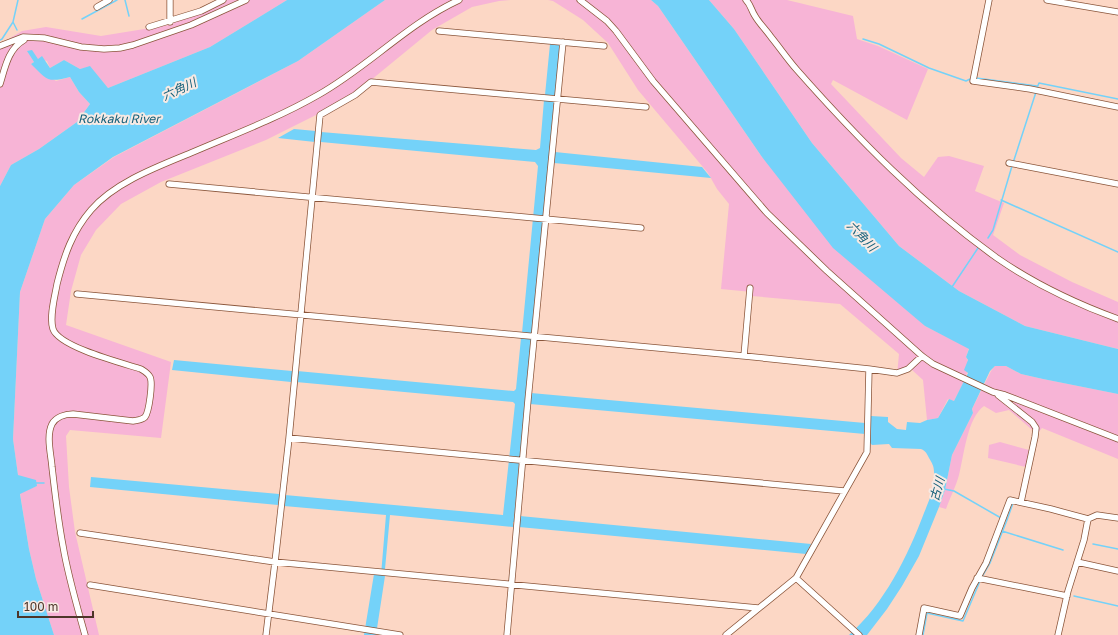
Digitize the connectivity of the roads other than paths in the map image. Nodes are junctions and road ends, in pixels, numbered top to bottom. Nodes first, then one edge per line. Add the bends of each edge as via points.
1 (109, 0) edge
2 (170, 0) edge
3 (223, 0) edge
4 (246, 0) edge
5 (459, 0) edge
6 (580, 0) edge
7 (746, 0) edge
8 (989, 0) edge
9 (1047, 0) edge
10 (97, 7) dead end
11 (1118, 12) edge
12 (170, 22) junction
13 (149, 27) dead end
14 (439, 31) dead end
15 (28, 38) junction
16 (563, 42) junction
17 (0, 46) edge
18 (604, 46) dead end
19 (0, 84) edge
20 (558, 98) junction
21 (646, 107) dead end
22 (1118, 107) edge
23 (1008, 164) dead end
24 (169, 184) dead end
25 (1118, 184) edge
26 (312, 197) junction
27 (546, 219) junction
28 (641, 228) dead end
29 (750, 288) dead end
30 (77, 294) dead end
31 (301, 316) junction
32 (1118, 320) edge
33 (529, 336) junction
34 (744, 356) junction
35 (922, 356) junction
36 (868, 369) junction
37 (993, 392) junction
38 (288, 438) junction
39 (1118, 439) edge
40 (517, 460) junction
41 (844, 491) junction
42 (1020, 502) junction
43 (1118, 518) edge
44 (1088, 519) junction
45 (80, 533) dead end
46 (275, 562) junction
47 (1077, 562) junction
48 (1118, 571) edge
49 (796, 578) junction
50 (980, 579) junction
51 (512, 584) junction
52 (90, 585) dead end
53 (1068, 593) junction
54 (758, 608) junction
55 (269, 614) junction
56 (85, 635) edge
57 (266, 635) edge
58 (400, 635) edge
59 (507, 635) edge
60 (726, 635) edge
61 (858, 635) edge
62 (919, 635) edge
63 (1058, 635) edge

1 - 10 street
2 - 12 street
3 - 12 street
4 - 15 street via 191,25 120,48 81,47 40,38
5 - 56 street via 426,18 343,81 317,96 266,121 162,165 110,193 92,209 76,230 66,251 55,294 52,320 56,335 74,347 141,369 151,378 148,411 141,420 67,414 55,420 50,431 63,546
6 - 35 street via 616,31 653,81 766,213
7 - 32 street via 786,58 816,92 898,176 952,223 1021,273
8 - 22 street via 973,82 1040,91
9 - 11 street
12 - 13 street
14 - 16 street
15 - 17 street via 24,37
15 - 19 street via 18,44 10,54
16 - 18 street
16 - 20 street
20 - 21 street
20 - 26 street via 371,82 355,95 320,115
20 - 27 street
23 - 25 street
24 - 26 street
26 - 27 street
26 - 31 street
27 - 28 street
27 - 33 street
29 - 34 street
30 - 31 street
31 - 33 street
31 - 38 street
33 - 34 street
33 - 40 street via 528,398
34 - 36 street
35 - 36 street via 908,369 897,374
35 - 37 street via 933,364
36 - 41 street via 867,452
37 - 39 street
37 - 42 street via 1032,422 1036,428
38 - 40 street
38 - 46 street
40 - 41 street
40 - 51 street via 517,521
41 - 49 street
42 - 44 street
42 - 50 street via 1010,500
43 - 44 street via 1097,515
44 - 47 street
45 - 46 street
46 - 51 street
46 - 55 street
47 - 48 street
47 - 53 street
49 - 54 street
49 - 61 street
50 - 53 street
50 - 62 street via 960,616 924,608
51 - 54 street
51 - 59 street
52 - 55 street
53 - 63 street
54 - 60 street
55 - 57 street
55 - 58 street

